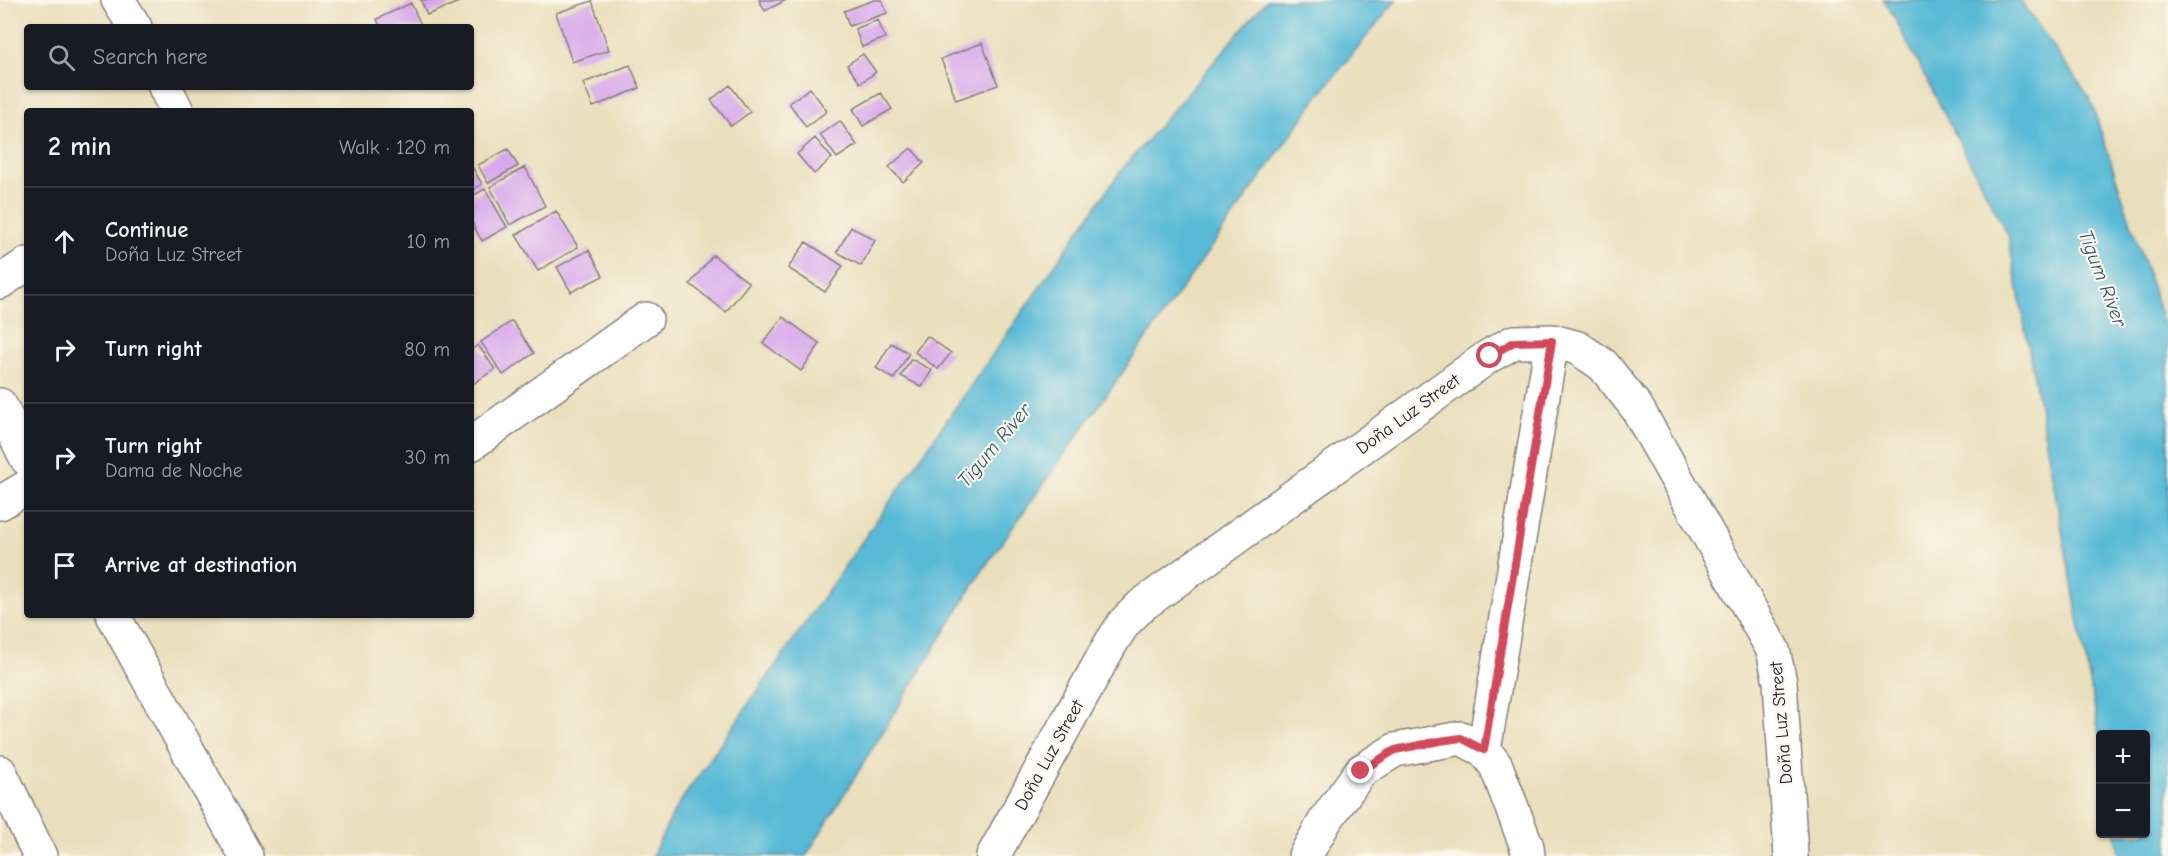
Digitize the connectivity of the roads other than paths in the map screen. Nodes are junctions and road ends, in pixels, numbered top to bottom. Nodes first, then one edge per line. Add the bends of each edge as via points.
1 (118, 0) edge
2 (133, 24) edge
3 (166, 90) edge
4 (176, 108) edge
5 (24, 266) edge
6 (0, 282) edge
7 (646, 319) dead end
8 (1552, 341) junction
9 (0, 405) edge
10 (474, 442) edge
11 (24, 453) edge
12 (24, 489) edge
13 (0, 503) edge
14 (115, 618) edge
15 (1484, 750) junction
16 (0, 772) edge
17 (40, 856) edge
18 (246, 856) edge
19 (993, 856) edge
20 (1305, 856) edge
21 (1528, 856) edge
22 (1791, 856) edge

1 - 2 street
3 - 4 street
5 - 6 street
7 - 10 street
8 - 15 street
8 - 19 street, Doña Luz Street via 1514,342 1490,356 1142,605 1111,644
8 - 22 street, Doña Luz Street via 1578,348 1604,365 1637,408 1773,650 1780,682
9 - 11 street
12 - 13 street
14 - 18 street
15 - 20 street via 1461,738 1395,750 1361,771
15 - 21 street via 1496,766
16 - 17 street

